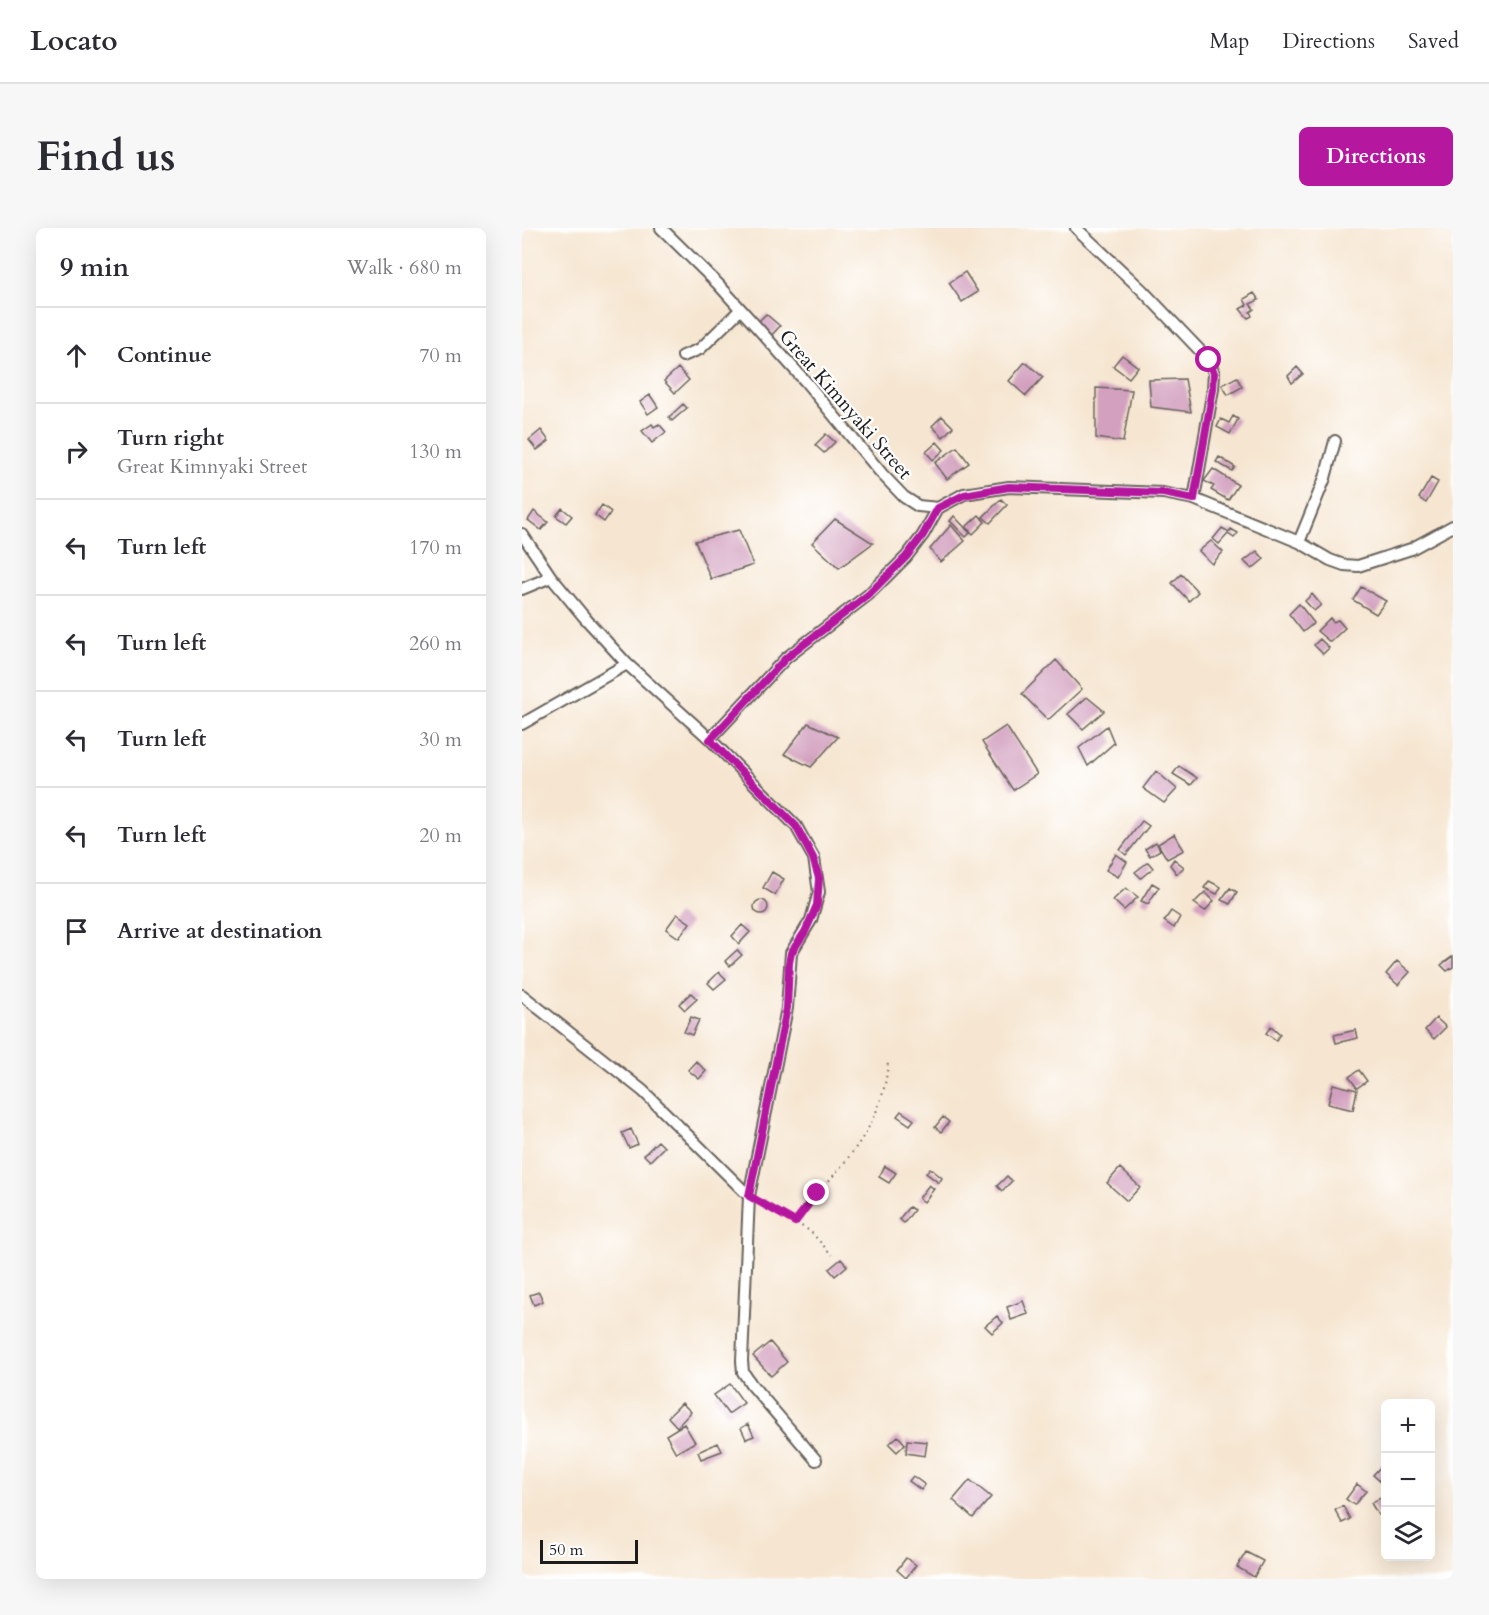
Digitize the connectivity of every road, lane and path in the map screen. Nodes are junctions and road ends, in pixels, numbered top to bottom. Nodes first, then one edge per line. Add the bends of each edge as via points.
1 (661, 228) edge
2 (1076, 228) edge
3 (740, 310) junction
4 (683, 356) dead end
5 (1335, 441) dead end
6 (1194, 499) junction
7 (938, 508) junction
8 (1453, 526) edge
9 (522, 534) edge
10 (1299, 542) junction
11 (551, 577) junction
12 (522, 589) edge
13 (627, 664) junction
14 (522, 724) edge
15 (710, 740) junction
16 (522, 995) edge
17 (888, 1062) dead end
18 (749, 1196) junction
19 (795, 1222) junction
20 (832, 1255) dead end
21 (816, 1460) dead end

1 - 3 street, Great Kimnyaki Street
2 - 6 street via 1209,360 1214,373 1213,389
3 - 4 street via 705,345
3 - 7 street, Great Kimnyaki Street via 904,497 918,506
5 - 10 street via 1325,478
6 - 7 street via 1163,493 1009,487 964,495
6 - 10 street
7 - 15 street via 906,557 868,595 786,658
8 - 10 street via 1411,549 1358,566 1337,562
9 - 11 street
11 - 12 street
11 - 13 street
13 - 14 street
13 - 15 street
15 - 18 street via 796,826 819,878 817,905 789,963 787,1008
16 - 18 street via 643,1091
17 - 19 path via 883,1099 869,1127
18 - 19 path
18 - 21 street via 743,1372
19 - 20 path via 816,1236

